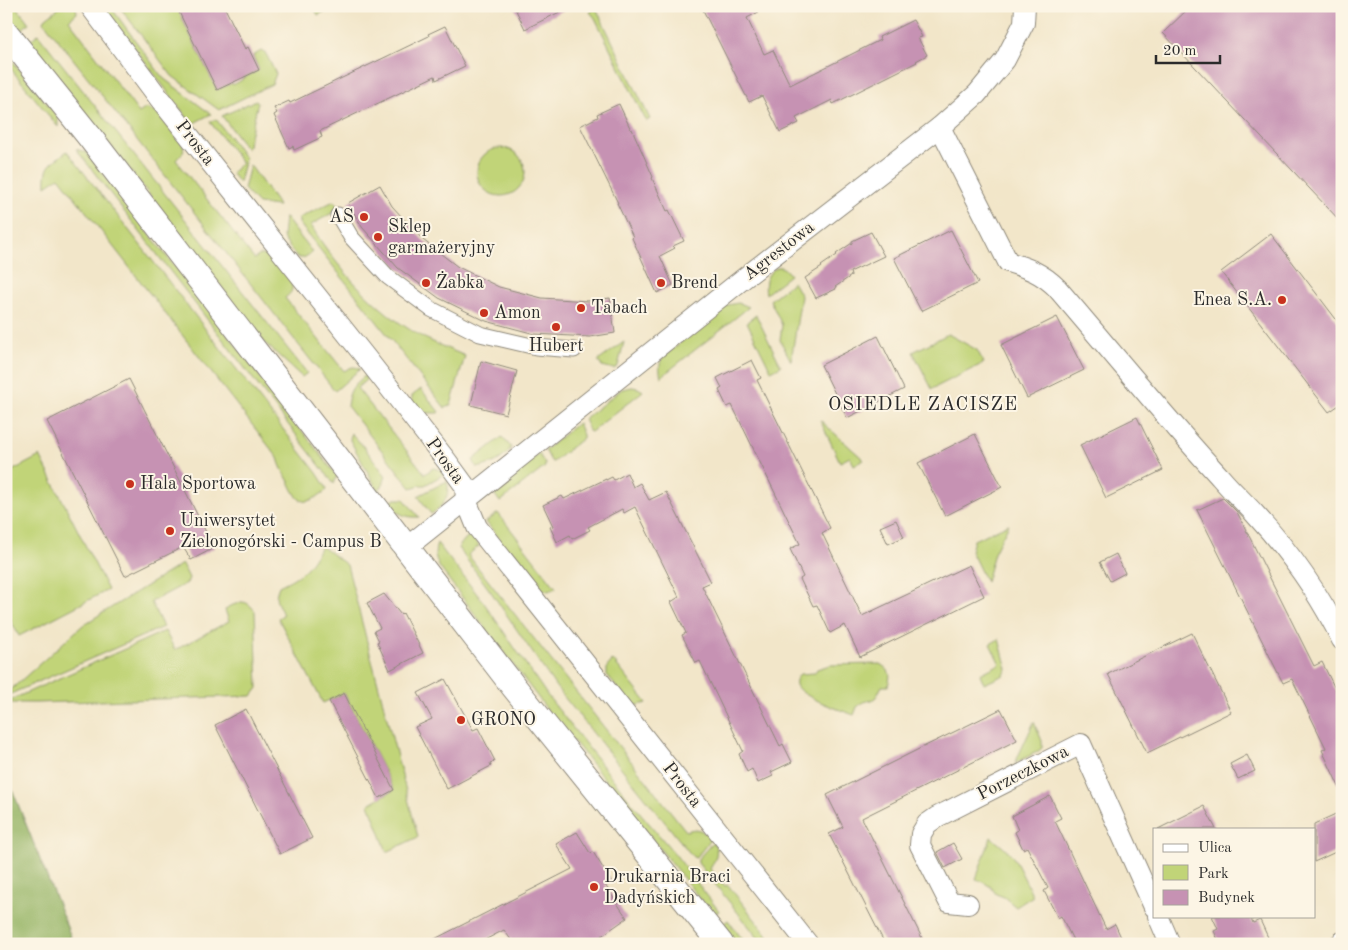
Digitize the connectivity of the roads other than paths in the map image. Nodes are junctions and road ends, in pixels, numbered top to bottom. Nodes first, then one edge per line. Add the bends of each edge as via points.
1 (90, 6) edge
2 (1025, 6) edge
3 (6, 34) edge
4 (940, 127) junction
5 (338, 215) dead end
6 (574, 350) dead end
7 (466, 500) junction
8 (407, 548) junction
9 (1342, 640) edge
10 (968, 904) dead end
11 (1153, 905) edge
12 (1159, 918) edge
13 (721, 944) edge
14 (808, 944) edge
15 (1170, 944) edge

1 - 7 street, Prosta via 446,460 465,486
2 - 4 street, Agrestowa via 1024,23 1005,60 977,94
3 - 8 street via 89,136
4 - 7 street, Agrestowa
4 - 9 street via 1008,262 1030,269 1052,283 1220,478 1284,547 1312,586
5 - 6 street via 351,237 388,277 431,309 480,334 536,347
7 - 8 street, Agrestowa
7 - 14 street, Prosta via 477,527
8 - 13 street via 514,687
10 - 11 street, Porzeczkowa via 949,902 920,845 921,834 927,824 1082,744
12 - 15 street

